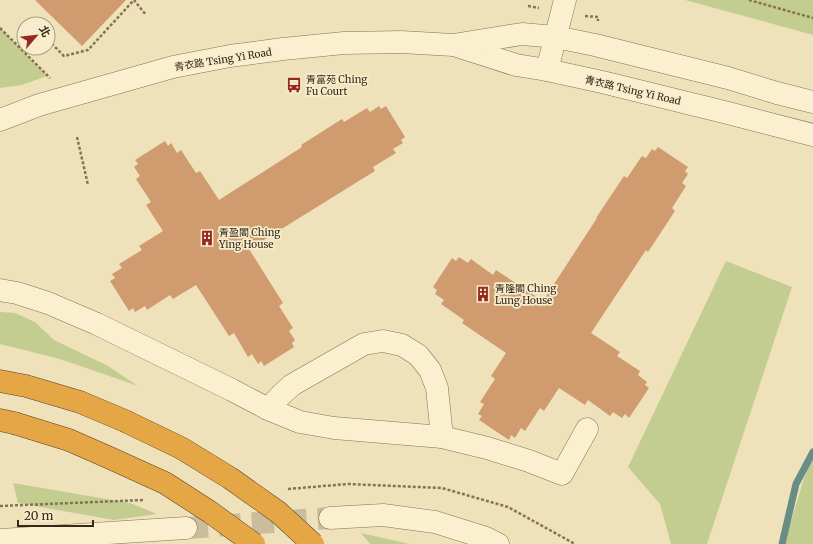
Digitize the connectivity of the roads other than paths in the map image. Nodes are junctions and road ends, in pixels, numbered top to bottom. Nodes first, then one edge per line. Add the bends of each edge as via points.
1 (565, 0) edge
2 (556, 37) junction
3 (454, 45) junction
4 (547, 70) junction
5 (813, 102) edge
6 (0, 120) edge
7 (813, 135) edge
8 (0, 290) edge
9 (0, 380) edge
10 (268, 409) junction
11 (7, 421) edge
12 (587, 429) dead end
13 (442, 437) junction
14 (330, 518) tunnel mouth
15 (186, 528) tunnel mouth
16 (0, 540) edge
17 (254, 544) edge
18 (313, 544) edge
19 (498, 544) edge

1 - 2 street
2 - 3 street, 青衣路 Tsing Yi Road via 522,34
2 - 4 street
2 - 5 street, 青衣路 Tsing Yi Road via 713,74
3 - 4 street, 青衣路 Tsing Yi Road via 516,65
3 - 6 street, 青衣路 Tsing Yi Road via 401,42 344,43 230,56 158,71 39,105
4 - 7 street, 青衣路 Tsing Yi Road
8 - 10 street via 17,293 97,324
9 - 18 highway, bridge via 80,402 181,448 278,512
10 - 13 street via 300,422 334,428
10 - 13 street via 292,385 364,344 383,341 402,345 418,355 430,370 437,388
11 - 17 highway, bridge via 69,440 165,483
12 - 13 street via 562,474 487,448
14 - 19 street via 383,515 435,522
15 - 16 street

